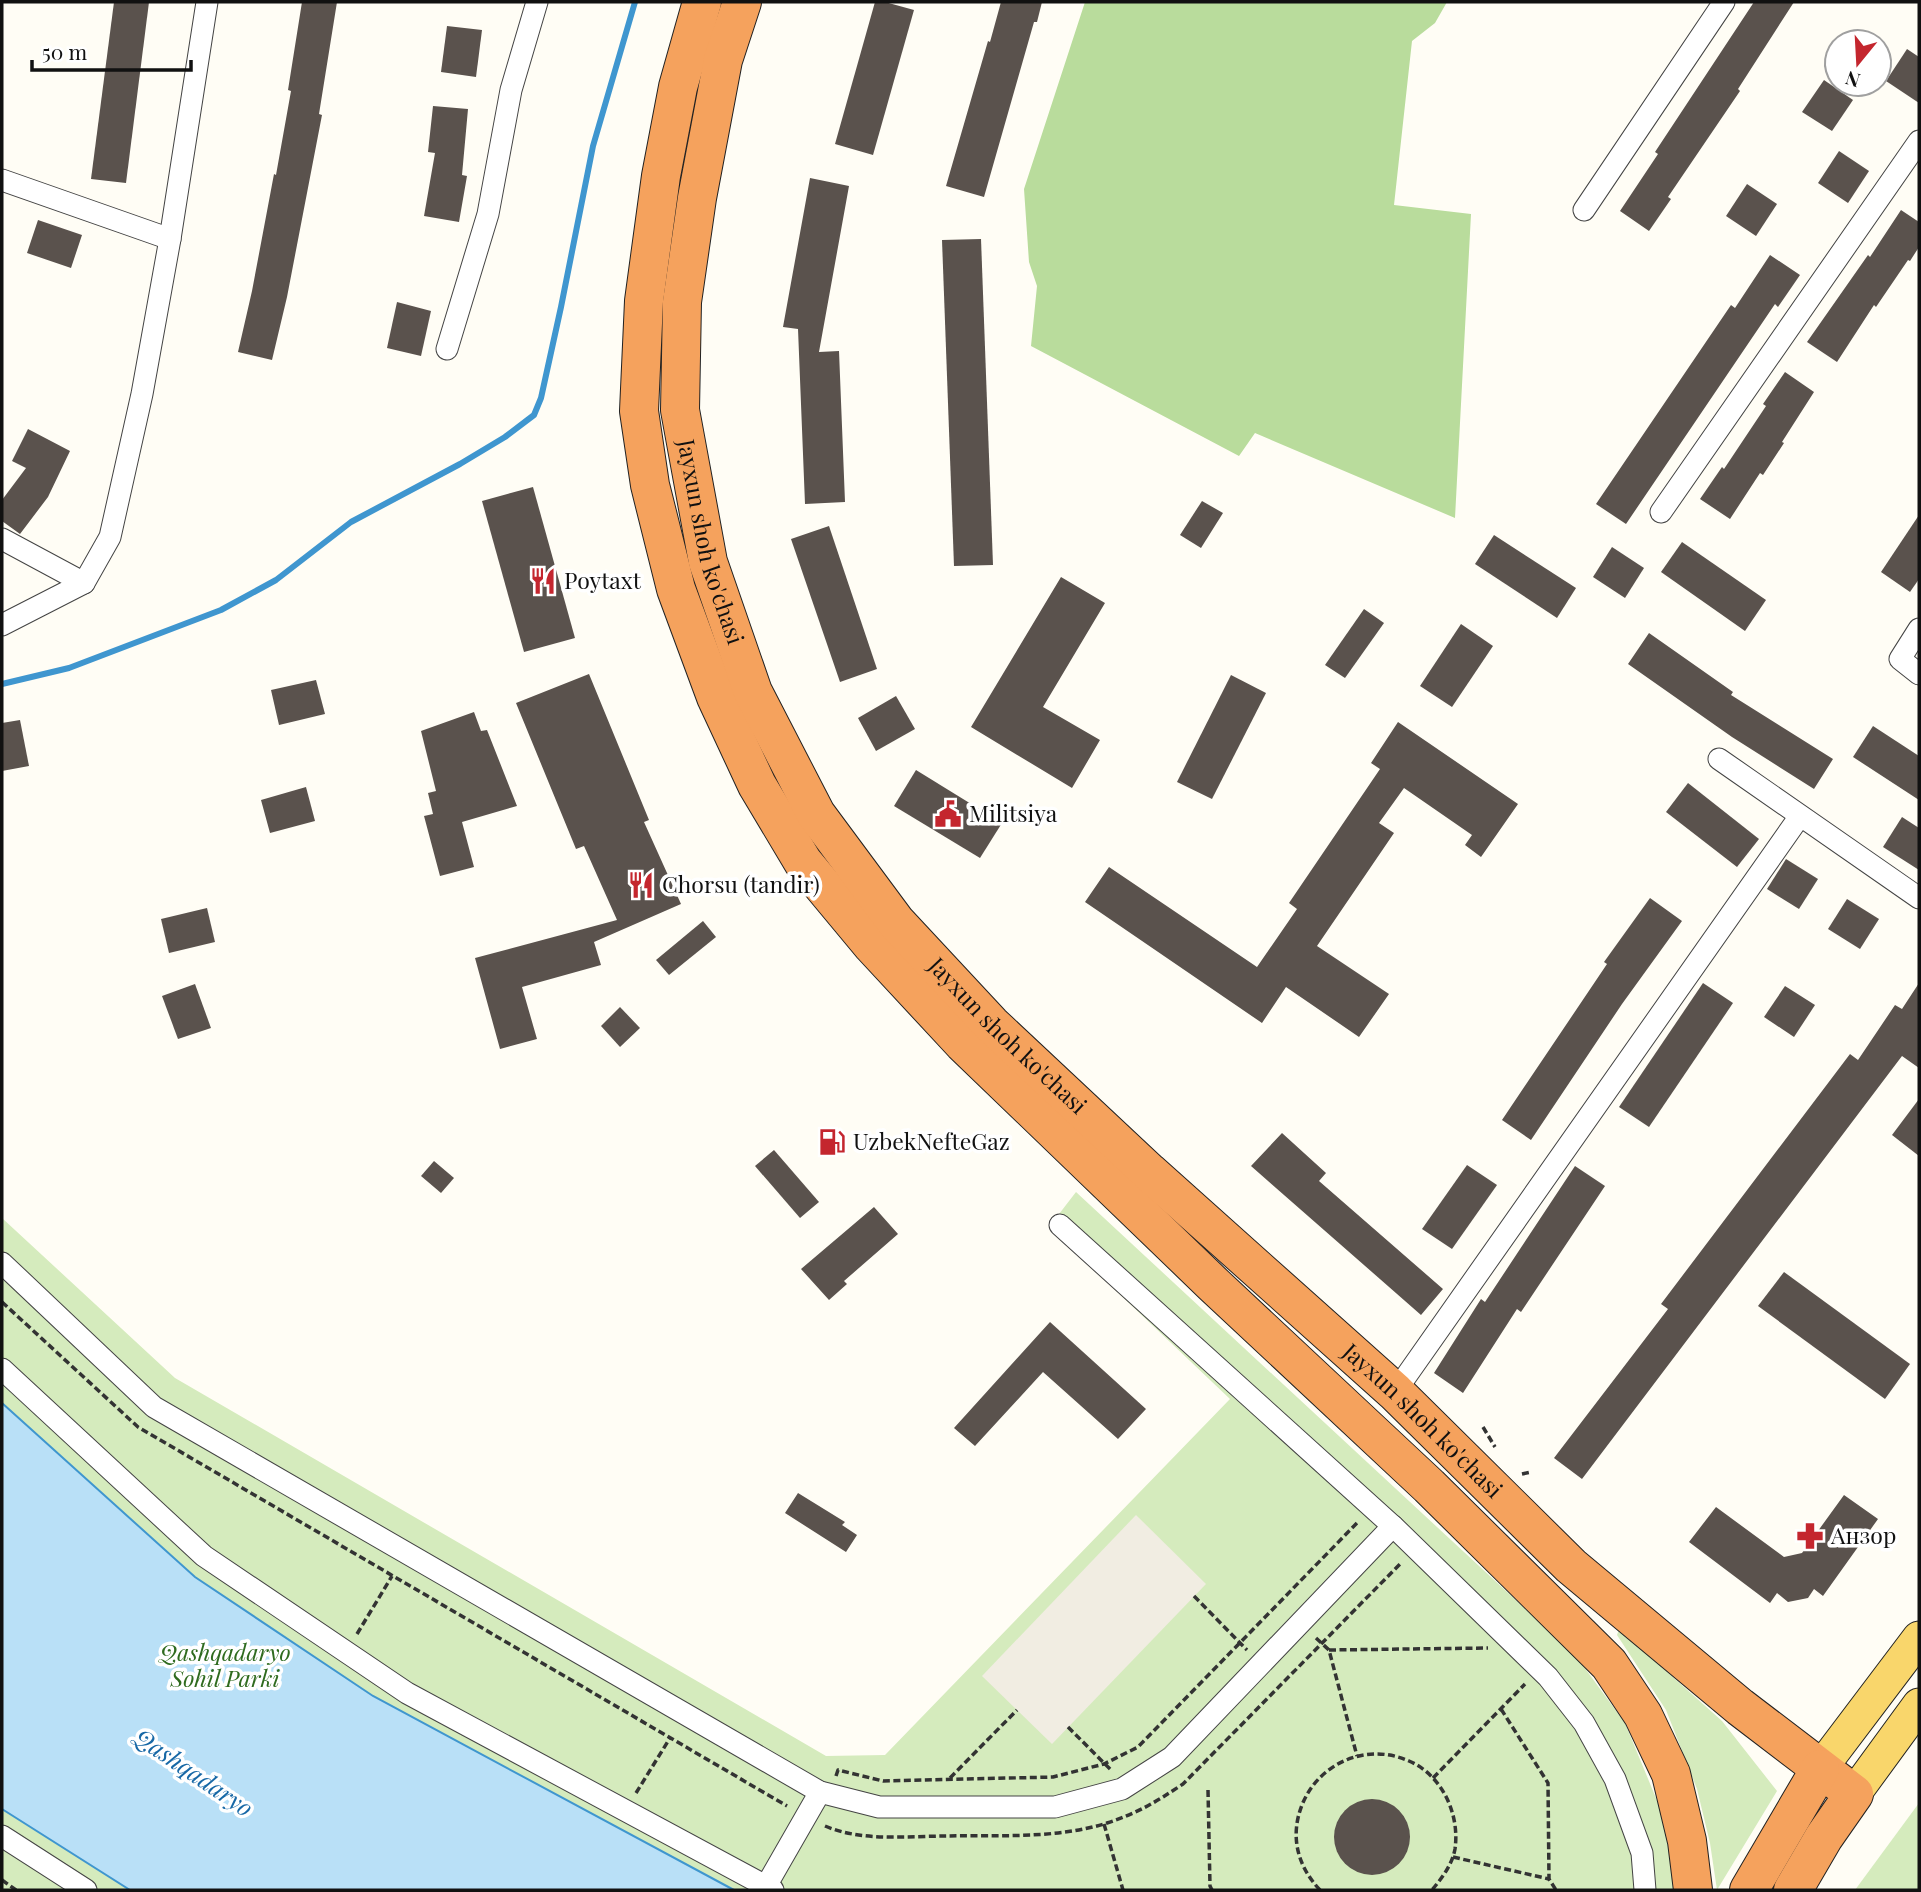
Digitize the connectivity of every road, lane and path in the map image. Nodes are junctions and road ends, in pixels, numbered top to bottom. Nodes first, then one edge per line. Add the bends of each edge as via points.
1 (207, 2) edge
2 (537, 2) edge
3 (702, 2) edge
4 (742, 2) edge
5 (1724, 2) edge
6 (1919, 141) edge
7 (2, 180) edge
8 (1584, 209) dead end
9 (170, 239) junction
10 (447, 349) dead end
11 (1661, 512) dead end
12 (2, 539) edge
13 (84, 583) junction
14 (2, 625) edge
15 (1919, 629) edge
16 (1919, 674) edge
17 (1719, 759) dead end
18 (1800, 816) junction
19 (1919, 898) edge
20 (1060, 1225) dead end
21 (2, 1263) edge
22 (2, 1302) edge
23 (2, 1369) edge
24 (1395, 1392) junction
25 (1372, 1507) junction
26 (1392, 1526) junction
27 (1416, 1548) junction
28 (1571, 1566) junction
29 (393, 1576) junction
30 (1540, 1594) junction
31 (1194, 1596) dead end
32 (1299, 1623) junction
33 (1919, 1638) edge
34 (1240, 1642) junction
35 (1322, 1643) junction
36 (1518, 1648) junction
37 (1329, 1650) junction
38 (347, 1652) junction
39 (1261, 1664) junction
40 (1540, 1669) junction
41 (1919, 1705) edge
42 (1501, 1709) junction
43 (1017, 1710) dead end
44 (1068, 1727) dead end
45 (670, 1738) junction
46 (1357, 1756) junction
47 (1104, 1763) junction
48 (1820, 1769) junction
49 (1433, 1778) junction
50 (948, 1780) junction
51 (1128, 1785) junction
52 (1208, 1790) dead end
53 (825, 1793) junction
54 (1854, 1794) junction
55 (625, 1811) junction
56 (805, 1817) junction
57 (1104, 1824) junction
58 (2, 1836) edge
59 (1452, 1857) junction
60 (1549, 1879) junction
61 (2, 1880) edge
62 (769, 1888) edge
63 (16, 1890) edge
64 (86, 1890) edge
65 (1123, 1890) edge
66 (1212, 1890) edge
67 (1319, 1890) edge
68 (1432, 1890) edge
69 (1556, 1890) edge
70 (1645, 1890) edge
71 (1693, 1890) edge
72 (1749, 1890) edge
73 (1793, 1890) edge

1 - 9 street
2 - 10 street via 511,90 488,214
3 - 30 highway, Jayxun shoh ko'chasi via 678,87 661,176 644,300 639,411 650,485 676,589 716,697 757,785 803,862 963,1043
4 - 24 highway, Jayxun shoh ko'chasi via 723,60 697,198 682,302 680,410 708,562 753,692 816,814 896,922 1001,1034
5 - 8 street
6 - 11 street
7 - 9 street
9 - 13 street via 110,537
12 - 13 street
13 - 14 street
15 - 16 street via 1899,659
17 - 18 street
18 - 19 street
18 - 24 street
20 - 25 street
21 - 53 street via 154,1407
22 - 29 path via 138,1427
23 - 38 street via 204,1556
24 - 28 highway, Jayxun shoh ko'chasi
25 - 26 street
25 - 34 path
26 - 27 street
26 - 32 street
27 - 35 path
27 - 36 street
28 - 30 highway
28 - 48 highway, Jayxun shoh ko'chasi
29 - 38 path
29 - 45 path
30 - 71 highway, Jayxun shoh ko'chasi via 1609,1664 1643,1715 1671,1774
31 - 34 path
32 - 35 path
32 - 39 street
33 - 48 main road
34 - 39 path
34 - 47 path via 1138,1747
35 - 37 path
35 - 57 path via 1183,1784 1145,1809
36 - 37 path
36 - 40 street
37 - 46 path
38 - 55 street via 408,1693
39 - 51 street via 1172,1757
40 - 42 path
40 - 70 street via 1584,1723 1615,1779 1642,1853
41 - 54 main road
42 - 49 path
42 - 60 path via 1548,1783
43 - 50 path
44 - 47 path
45 - 55 path
45 - 56 path
46 - 49 path via 1385,1754 1410,1761
46 - 67 path via 1334,1764 1314,1782 1301,1804 1295,1829 1298,1855
47 - 50 path via 1054,1777
47 - 51 path
48 - 54 highway, Jayxun shoh ko'chasi
48 - 72 highway
49 - 59 path via 1448,1798 1456,1823
50 - 53 path via 883,1781 838,1770
51 - 53 street via 1055,1807 879,1807
52 - 66 path
53 - 56 street
54 - 73 highway
55 - 62 street
56 - 57 path via 833,1829 878,1836 1035,1835
56 - 62 street
57 - 65 path
58 - 64 street
59 - 60 path
59 - 68 path
60 - 69 path
61 - 63 path

